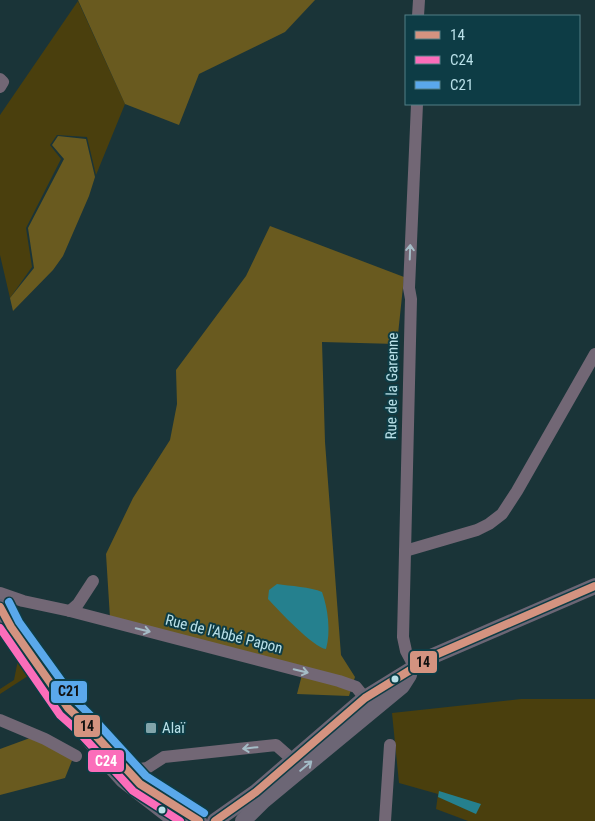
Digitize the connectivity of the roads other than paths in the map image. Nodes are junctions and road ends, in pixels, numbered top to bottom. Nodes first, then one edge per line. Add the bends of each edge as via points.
1 (419, 0) edge
2 (418, 15) edge
3 (0, 79) edge
4 (0, 87) edge
5 (417, 105) edge
6 (595, 354) edge
7 (405, 550) junction
8 (93, 581) dead end
9 (595, 586) edge
10 (0, 593) edge
11 (0, 607) edge
12 (70, 611) junction
13 (414, 666) junction
14 (365, 698) junction
15 (68, 708) junction
16 (0, 720) edge
17 (390, 745) dead end
18 (76, 756) dead end
19 (293, 760) junction
20 (126, 771) junction
21 (256, 792) junction
22 (248, 818) edge
23 (176, 821) edge
24 (199, 821) edge
25 (215, 821) edge
26 (231, 821) edge
27 (384, 821) edge

1 - 2 street
3 - 4 street via 4,82
7 -> 5 street, Rue de la Garenne via 409,288
6 - 7 street via 502,514 477,530
7 - 13 street, Rue de la Garenne via 402,637
8 - 12 street
9 - 13 main road
10 - 12 street, Rue de l'Abbé Papon
11 - 15 main road
12 -> 14 street, Rue de l'Abbé Papon via 339,681 356,688
13 - 14 main road
22 -> 13 main road via 402,686
14 - 19 main road
15 - 20 main road
15 - 23 main road via 80,728 123,780
16 - 18 street
17 - 27 street
19 -> 20 street via 276,745 164,757 147,768
19 - 21 main road
20 - 24 main road via 140,784
21 - 25 main road
21 - 26 main road via 249,805

